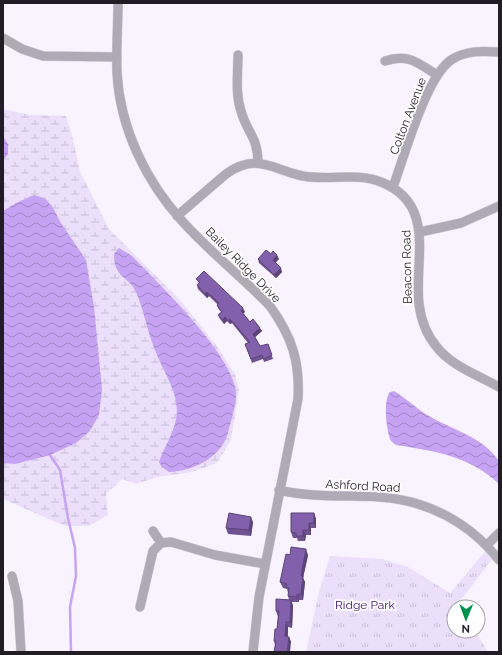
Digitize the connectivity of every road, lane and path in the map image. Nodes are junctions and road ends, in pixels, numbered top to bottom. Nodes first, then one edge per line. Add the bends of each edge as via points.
1 (118, 3) edge
2 (3, 38) edge
3 (499, 52) edge
4 (238, 55) dead end
5 (117, 57) junction
6 (385, 61) dead end
7 (437, 75) junction
8 (258, 163) junction
9 (393, 188) junction
10 (499, 206) edge
11 (177, 216) junction
12 (420, 232) junction
13 (499, 387) edge
14 (279, 490) junction
15 (153, 531) dead end
16 (499, 534) edge
17 (161, 542) junction
18 (487, 545) junction
19 (499, 560) edge
20 (265, 564) junction
21 (12, 576) dead end
22 (140, 607) dead end
23 (21, 652) edge
24 (253, 652) edge

1 - 5 street, Bailey Ridge Drive
2 - 5 street via 22,49 43,56
3 - 7 street, Colton Avenue via 471,52 460,55 443,66
4 - 8 street via 238,100 257,145
5 - 11 street, Bailey Ridge Drive via 120,96 135,147 153,184
6 - 7 street via 408,58
7 - 9 street, Colton Avenue via 426,95
8 - 9 street, Beacon Road via 304,176 371,178
8 - 11 street, Beacon Road via 231,170
9 - 12 street, Beacon Road via 412,209
10 - 12 street via 461,223
11 - 14 street, Bailey Ridge Drive via 270,306 295,351 298,399
12 - 13 street, Beacon Road via 419,302 427,331 446,356
14 - 18 street, Ashford Road via 309,496 378,497 413,502 460,523
14 - 20 street, Bailey Ridge Drive
15 - 17 street
16 - 18 street
17 - 20 street via 177,543 215,555
17 - 22 street via 154,551
18 - 19 street, Ashford Road
20 - 24 street, Bailey Ridge Drive
21 - 23 street via 18,601

